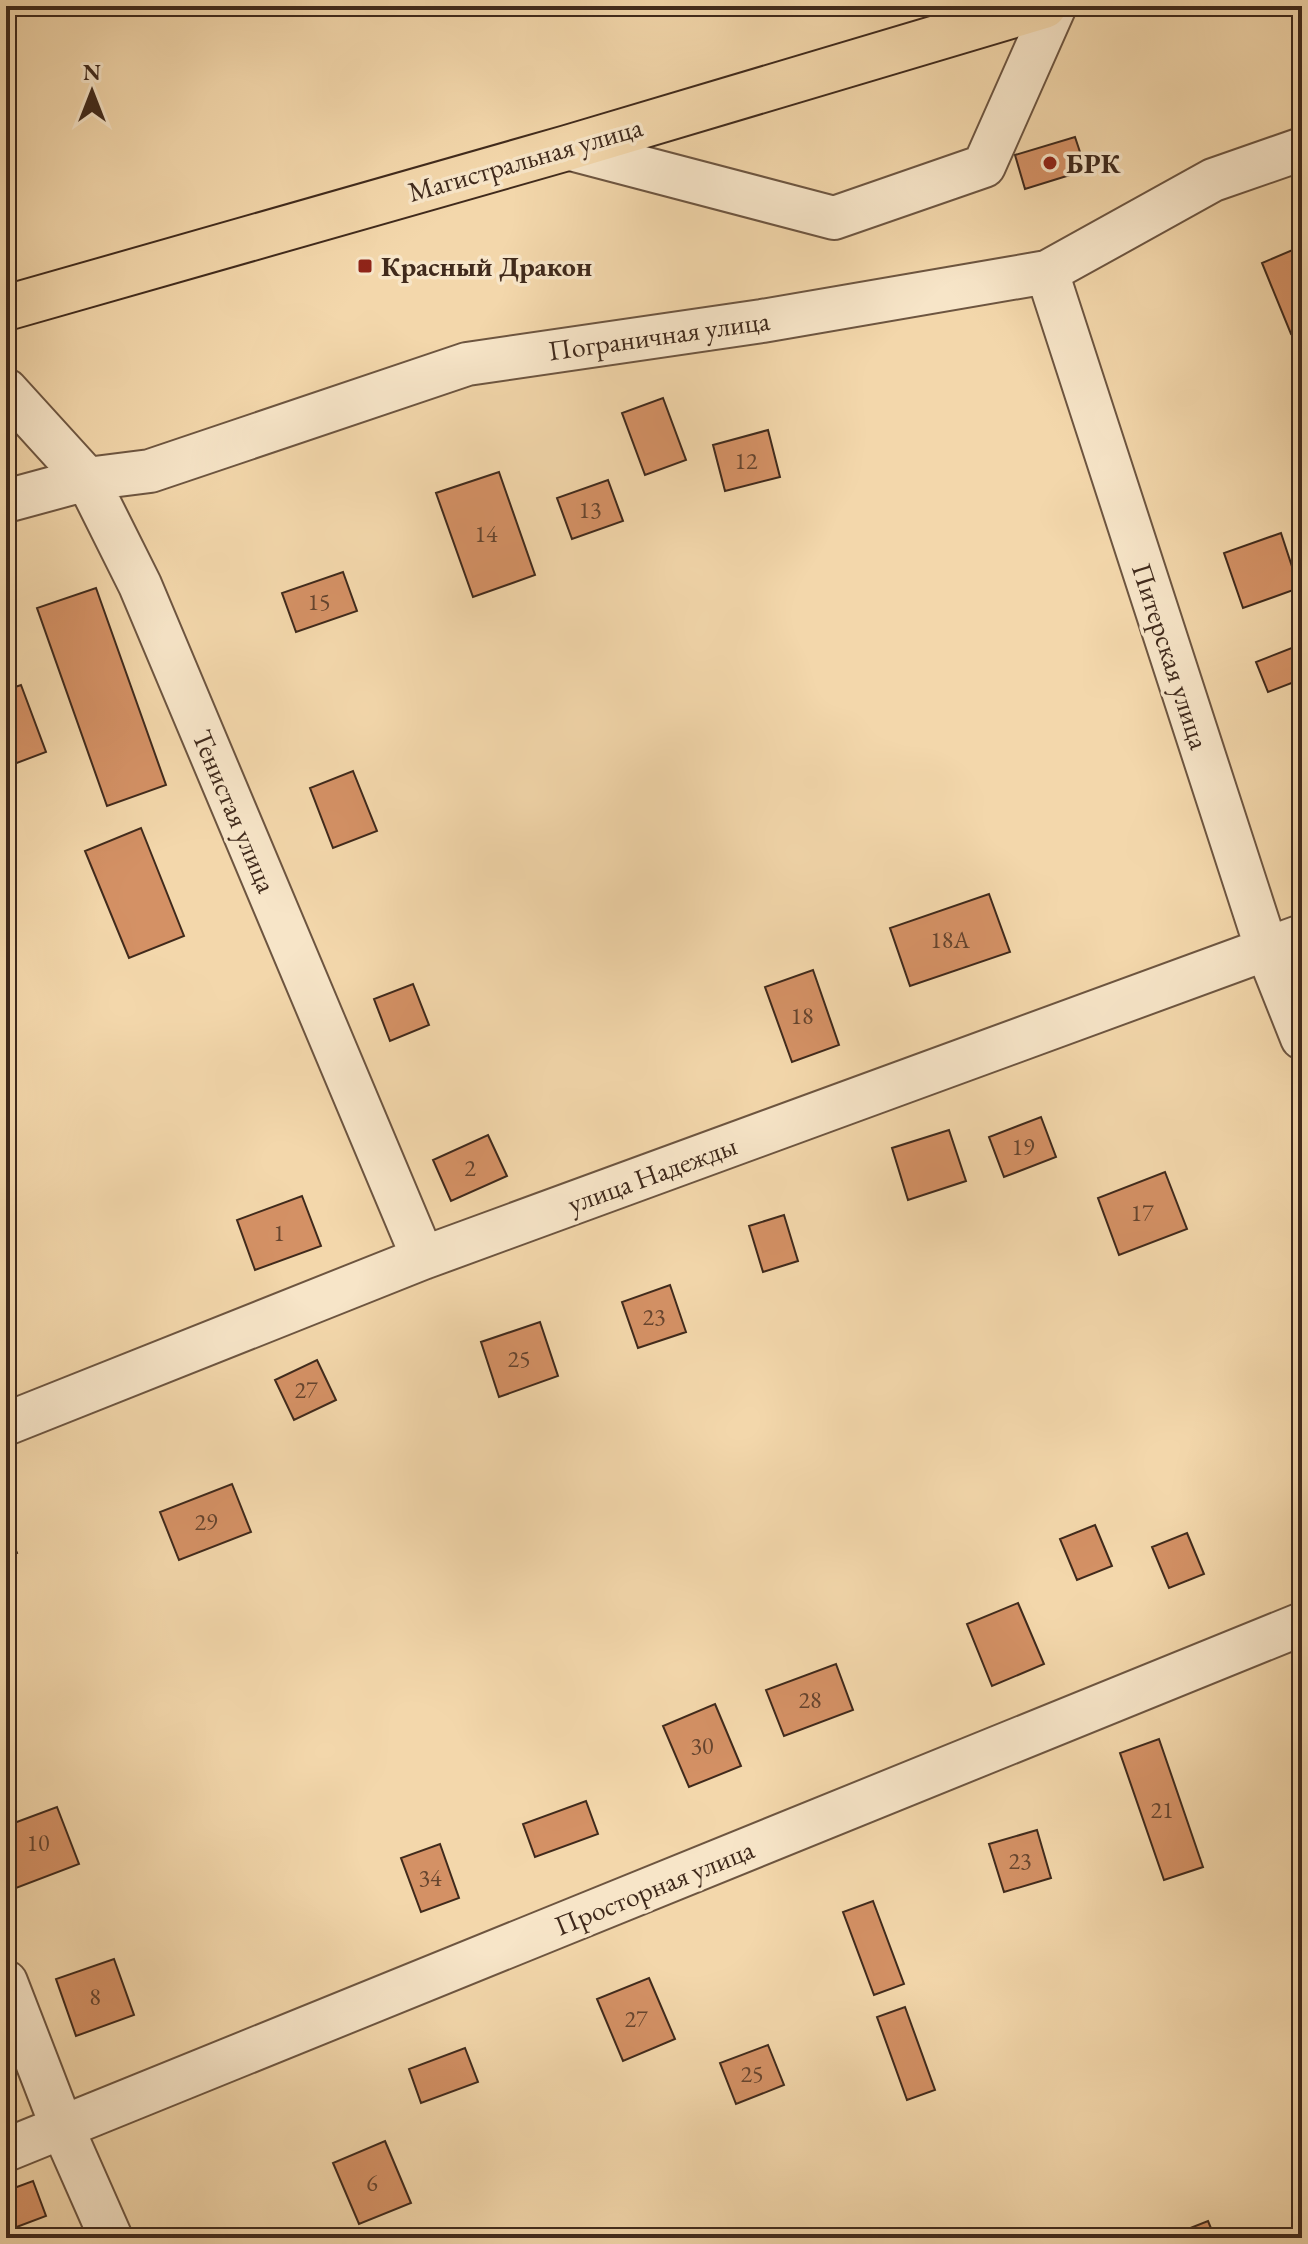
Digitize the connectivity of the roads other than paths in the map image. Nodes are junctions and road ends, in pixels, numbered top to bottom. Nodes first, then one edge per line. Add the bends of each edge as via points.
1 (1044, 6) edge
2 (1055, 6) edge
3 (567, 148) junction
4 (1302, 149) edge
5 (1047, 272) junction
6 (6, 308) edge
7 (6, 390) edge
8 (87, 479) junction
9 (6, 501) edge
10 (1284, 943) edge
11 (1302, 1038) edge
12 (423, 1258) junction
13 (6, 1424) edge
14 (1302, 1624) edge
15 (6, 1982) edge
16 (62, 2127) junction
17 (6, 2150) edge
18 (111, 2238) edge

1 - 3 main road, Магистральная улица
2 - 3 street via 984,166 834,218
3 - 6 main road, Магистральная улица
4 - 5 street, Пограничная улица via 1213,180
5 - 8 street, Пограничная улица via 467,364 150,471
5 - 10 street, Питерская улица
7 - 8 street, Тенистая улица
8 - 9 street, Пограничная улица
8 - 12 street, Тенистая улица via 140,585
10 - 11 street, Питерская улица
10 - 12 street, улица Надежды
12 - 13 street, улица Надежды
14 - 16 street, Просторная улица
15 - 16 street
16 - 17 street, Просторная улица
16 - 18 street

